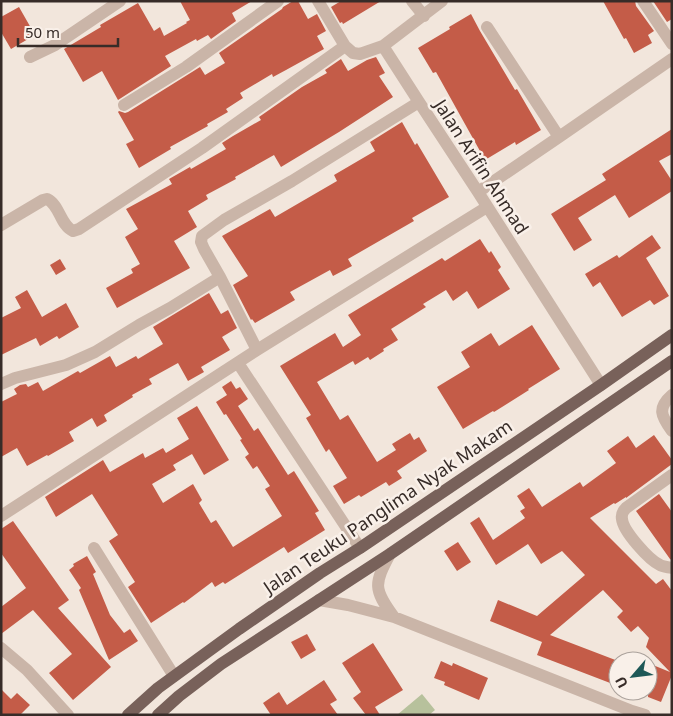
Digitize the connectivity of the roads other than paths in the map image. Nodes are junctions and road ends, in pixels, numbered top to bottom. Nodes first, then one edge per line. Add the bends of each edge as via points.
1 (120, 1) edge
2 (278, 1) edge
3 (318, 1) edge
4 (412, 1) edge
5 (442, 1) edge
6 (643, 1) edge
7 (424, 16) junction
8 (487, 27) dead end
9 (672, 44) edge
10 (345, 46) junction
11 (383, 46) junction
12 (30, 57) dead end
13 (672, 59) edge
14 (418, 102) junction
15 (124, 105) dead end
16 (559, 137) junction
17 (478, 192) junction
18 (487, 207) junction
19 (1, 225) edge
20 (220, 277) junction
21 (672, 335) edge
22 (257, 350) junction
23 (672, 361) edge
24 (238, 363) junction
25 (1, 384) edge
26 (601, 385) junction
27 (672, 395) edge
28 (672, 431) edge
29 (672, 475) edge
30 (1, 516) edge
31 (94, 548) dead end
32 (360, 548) junction
33 (390, 554) junction
34 (672, 568) edge
35 (319, 600) junction
36 (394, 617) junction
37 (1, 648) edge
38 (174, 676) junction
39 (631, 713) edge
40 (68, 715) edge
41 (128, 715) edge
42 (158, 715) edge
43 (644, 715) edge

1 - 12 street via 55,45
2 - 15 street via 186,67
3 - 10 street
4 - 7 street
5 - 7 street
6 - 9 street
7 - 11 street
8 - 16 street
10 - 11 street via 353,54 360,54
10 - 19 street via 202,148 79,230 73,231 68,227 53,202 47,199
11 - 14 street, Jalan Arifin Ahmad
13 - 16 street
14 - 17 street, Jalan Arifin Ahmad
14 - 20 street via 204,234 201,242
16 - 17 street
17 - 18 street, Jalan Arifin Ahmad
18 - 22 street
18 - 26 street, Jalan Arifin Ahmad
20 - 22 street
20 - 25 street via 95,352 66,365
21 - 26 main road, Jalan Teuku Panglima Nyak Makam
22 - 24 street
23 - 33 main road
24 - 30 street
24 - 32 street
26 - 32 main road, Jalan Teuku Panglima Nyak Makam
27 - 28 street via 662,408 666,424
29 - 34 street via 622,514 626,529 642,551 660,565
31 - 38 street
32 - 38 main road, Jalan Teuku Panglima Nyak Makam
33 - 35 main road
33 - 36 street via 377,583 379,595
35 - 36 street
35 - 42 main road via 221,664
36 - 39 street
37 - 40 street via 27,670
38 - 41 main road, Jalan Teuku Panglima Nyak Makam
39 - 43 street

